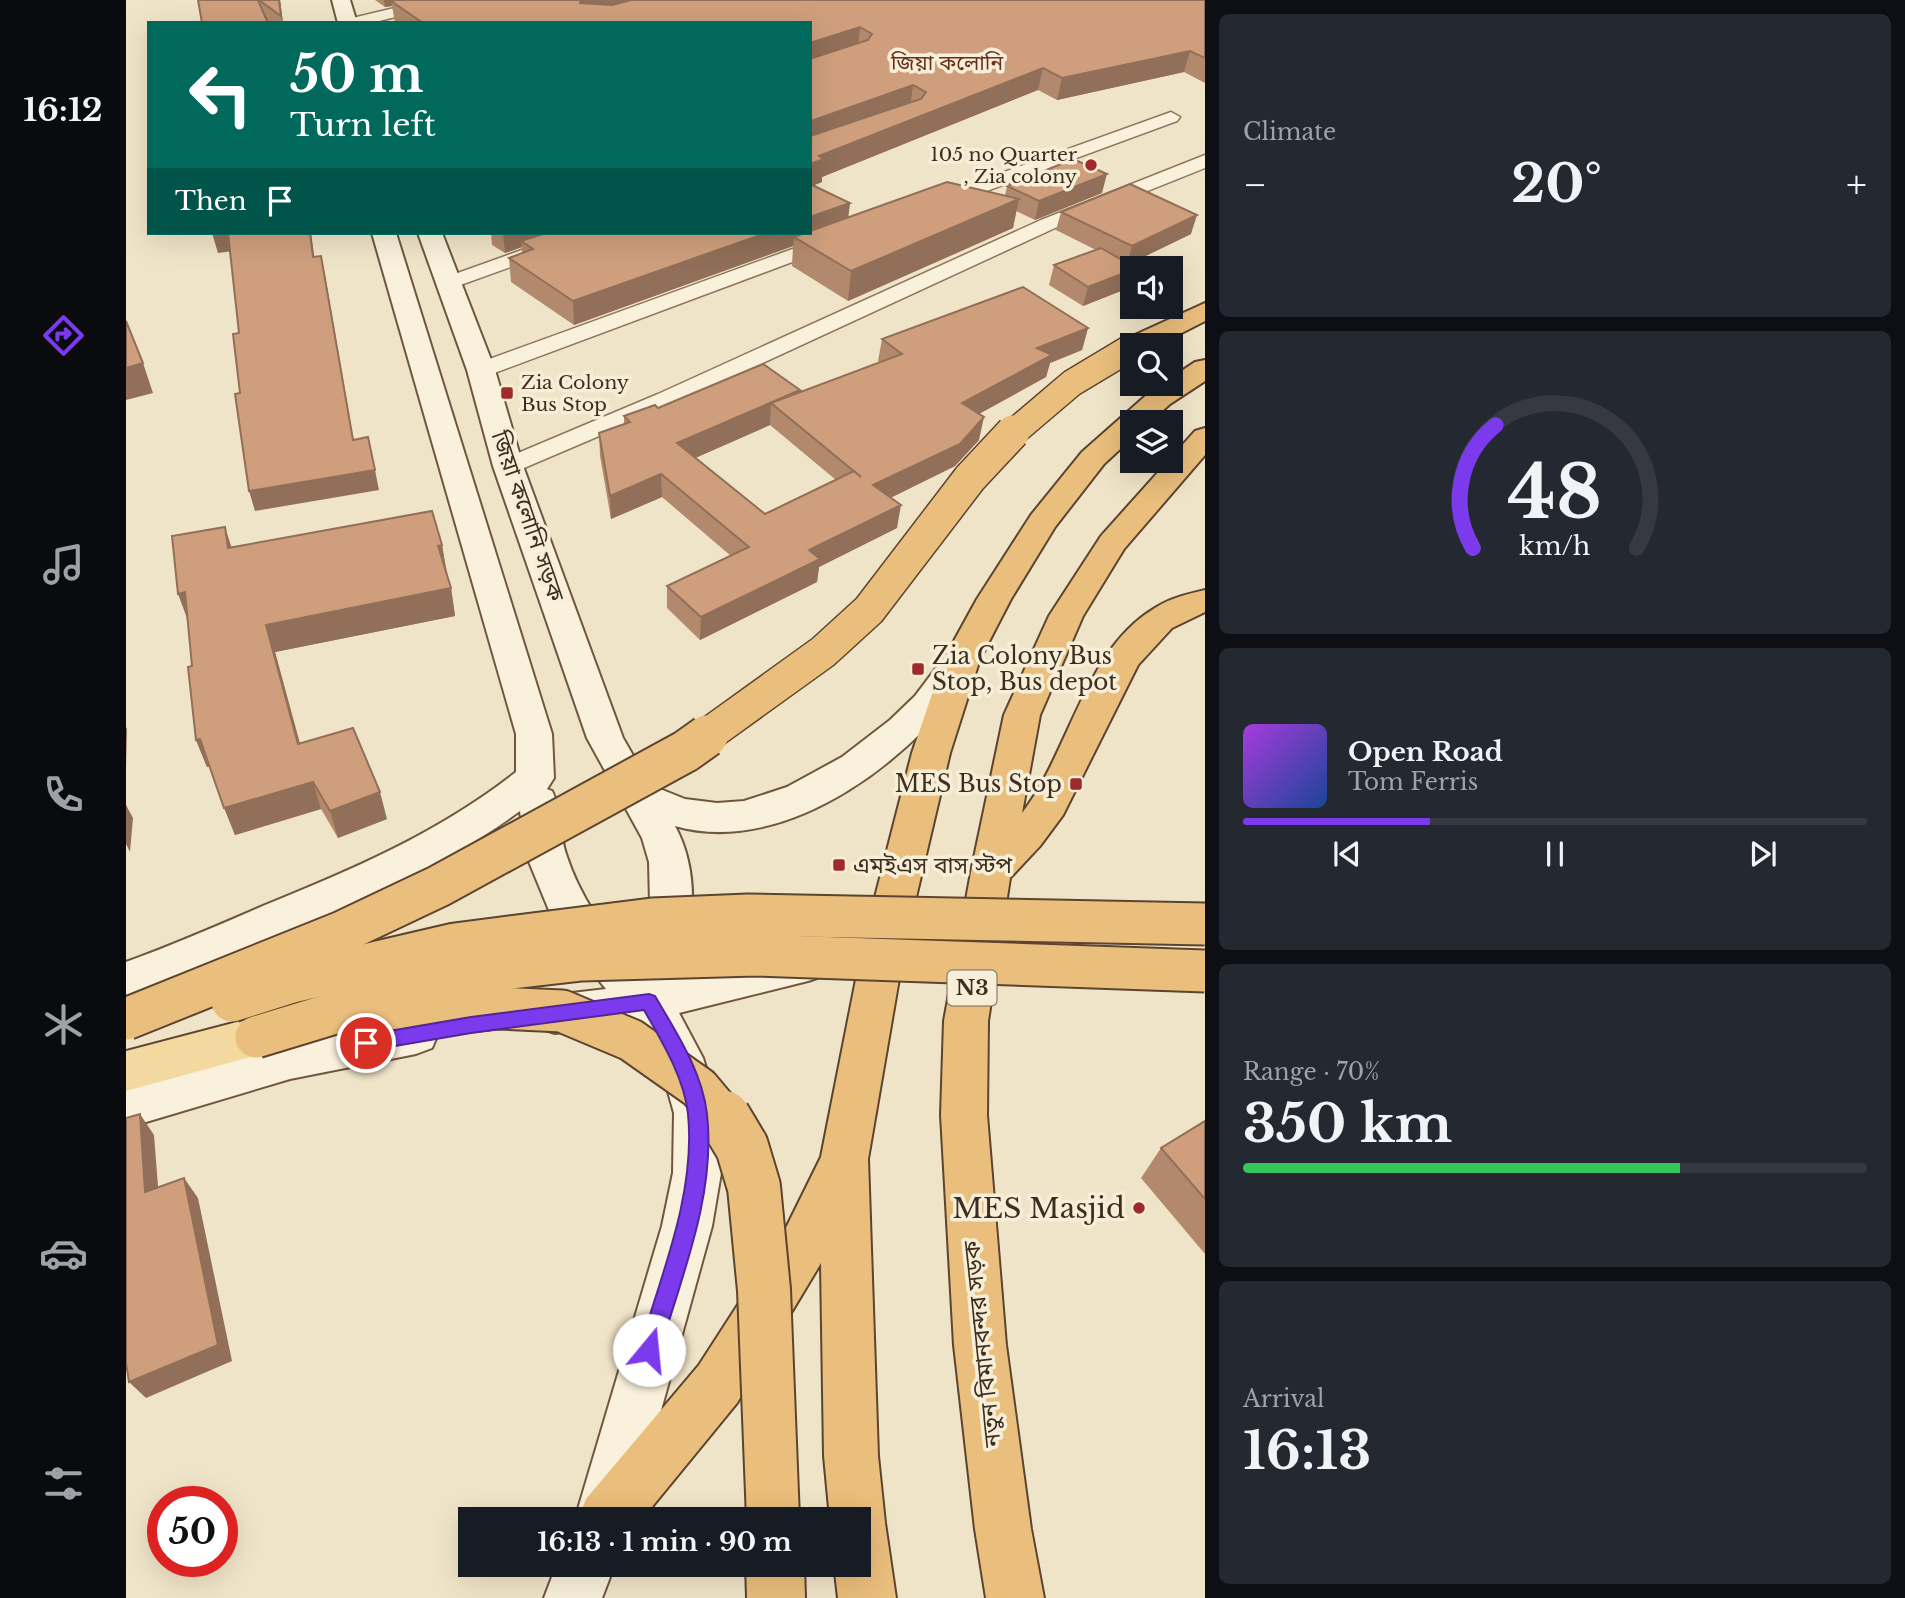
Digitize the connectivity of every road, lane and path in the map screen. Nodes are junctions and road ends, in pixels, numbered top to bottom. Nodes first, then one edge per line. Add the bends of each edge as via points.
1 (341, 0) edge
2 (447, 0) edge
3 (348, 21) edge
4 (358, 21) edge
5 (1171, 117) dead end
6 (1205, 161) edge
7 (923, 208) edge
8 (385, 235) edge
9 (431, 235) edge
10 (581, 235) edge
11 (845, 236) edge
12 (448, 283) junction
13 (1205, 311) edge
14 (1160, 333) edge
15 (1120, 354) edge
16 (1205, 368) edge
17 (481, 370) junction
18 (1146, 410) edge
19 (1120, 434) edge
20 (1205, 437) edge
21 (508, 466) junction
22 (1205, 601) edge
23 (962, 659) junction
24 (535, 778) junction
25 (636, 795) junction
26 (990, 872) junction
27 (1205, 925) edge
28 (884, 944) junction
29 (1205, 971) edge
30 (126, 981) edge
31 (649, 1002) junction
32 (126, 1019) edge
33 (126, 1034) edge
34 (256, 1037) junction
35 (126, 1071) edge
36 (126, 1107) edge
37 (844, 1159) junction
38 (608, 1507) edge
39 (615, 1507) edge
40 (772, 1507) edge
41 (856, 1507) edge
42 (581, 1577) edge
43 (775, 1577) edge
44 (865, 1577) edge
45 (573, 1598) edge
46 (776, 1598) edge
47 (867, 1598) edge
48 (1015, 1598) edge

1 - 3 main road
2 - 4 street
5 - 7 street
6 - 21 street via 1048,224
8 - 24 main road via 534,734
9 - 12 main road, জিয়া কলোনি সড়ক
10 - 12 street
11 - 17 street
12 - 17 main road, জিয়া কলোনি সড়ক
13 - 14 highway
15 - 32 highway, bridge via 1072,383 1021,424 970,478 901,571 851,627 687,751 587,808 342,932
16 - 18 highway
17 - 21 main road, জিয়া কলোনি সড়ক
19 - 23 highway via 1093,458 1042,522
20 - 26 highway, নতুন বিমানবন্দর সড়ক / N3 via 1112,543 1066,616 1022,715
21 - 25 main road, জিয়া কলোনি সড়ক via 605,738
22 - 26 highway via 1161,619 1137,642 1117,670 1056,794 1027,836
23 - 25 main road via 895,736 857,765 777,807 718,818 669,810
23 - 28 highway via 931,753
24 - 30 main road via 472,825 373,879
24 - 31 main road via 545,852 574,920
25 - 31 main road, জিয়া কলোনি সড়ক via 661,836 669,862 667,946
26 - 48 highway, নতুন বিমানবন্দর সড়ক / N3 via 966,1021 964,1115 980,1345
27 - 33 highway, bridge via 748,915 652,919 442,947 292,982
28 - 31 main road
28 - 37 highway
29 - 34 highway, bridge via 771,955 635,956 537,964 457,978
31 - 36 main road via 392,1038 290,1059
31 - 38 main road via 681,1058 697,1113 697,1173 687,1226
34 - 35 main road
34 - 40 highway, bridge via 498,1008 562,1011 631,1040 699,1088 742,1147 754,1187 764,1290
37 - 39 highway via 800,1256 718,1384
37 - 41 highway via 850,1456
42 - 45 main road
43 - 46 highway
44 - 47 highway

